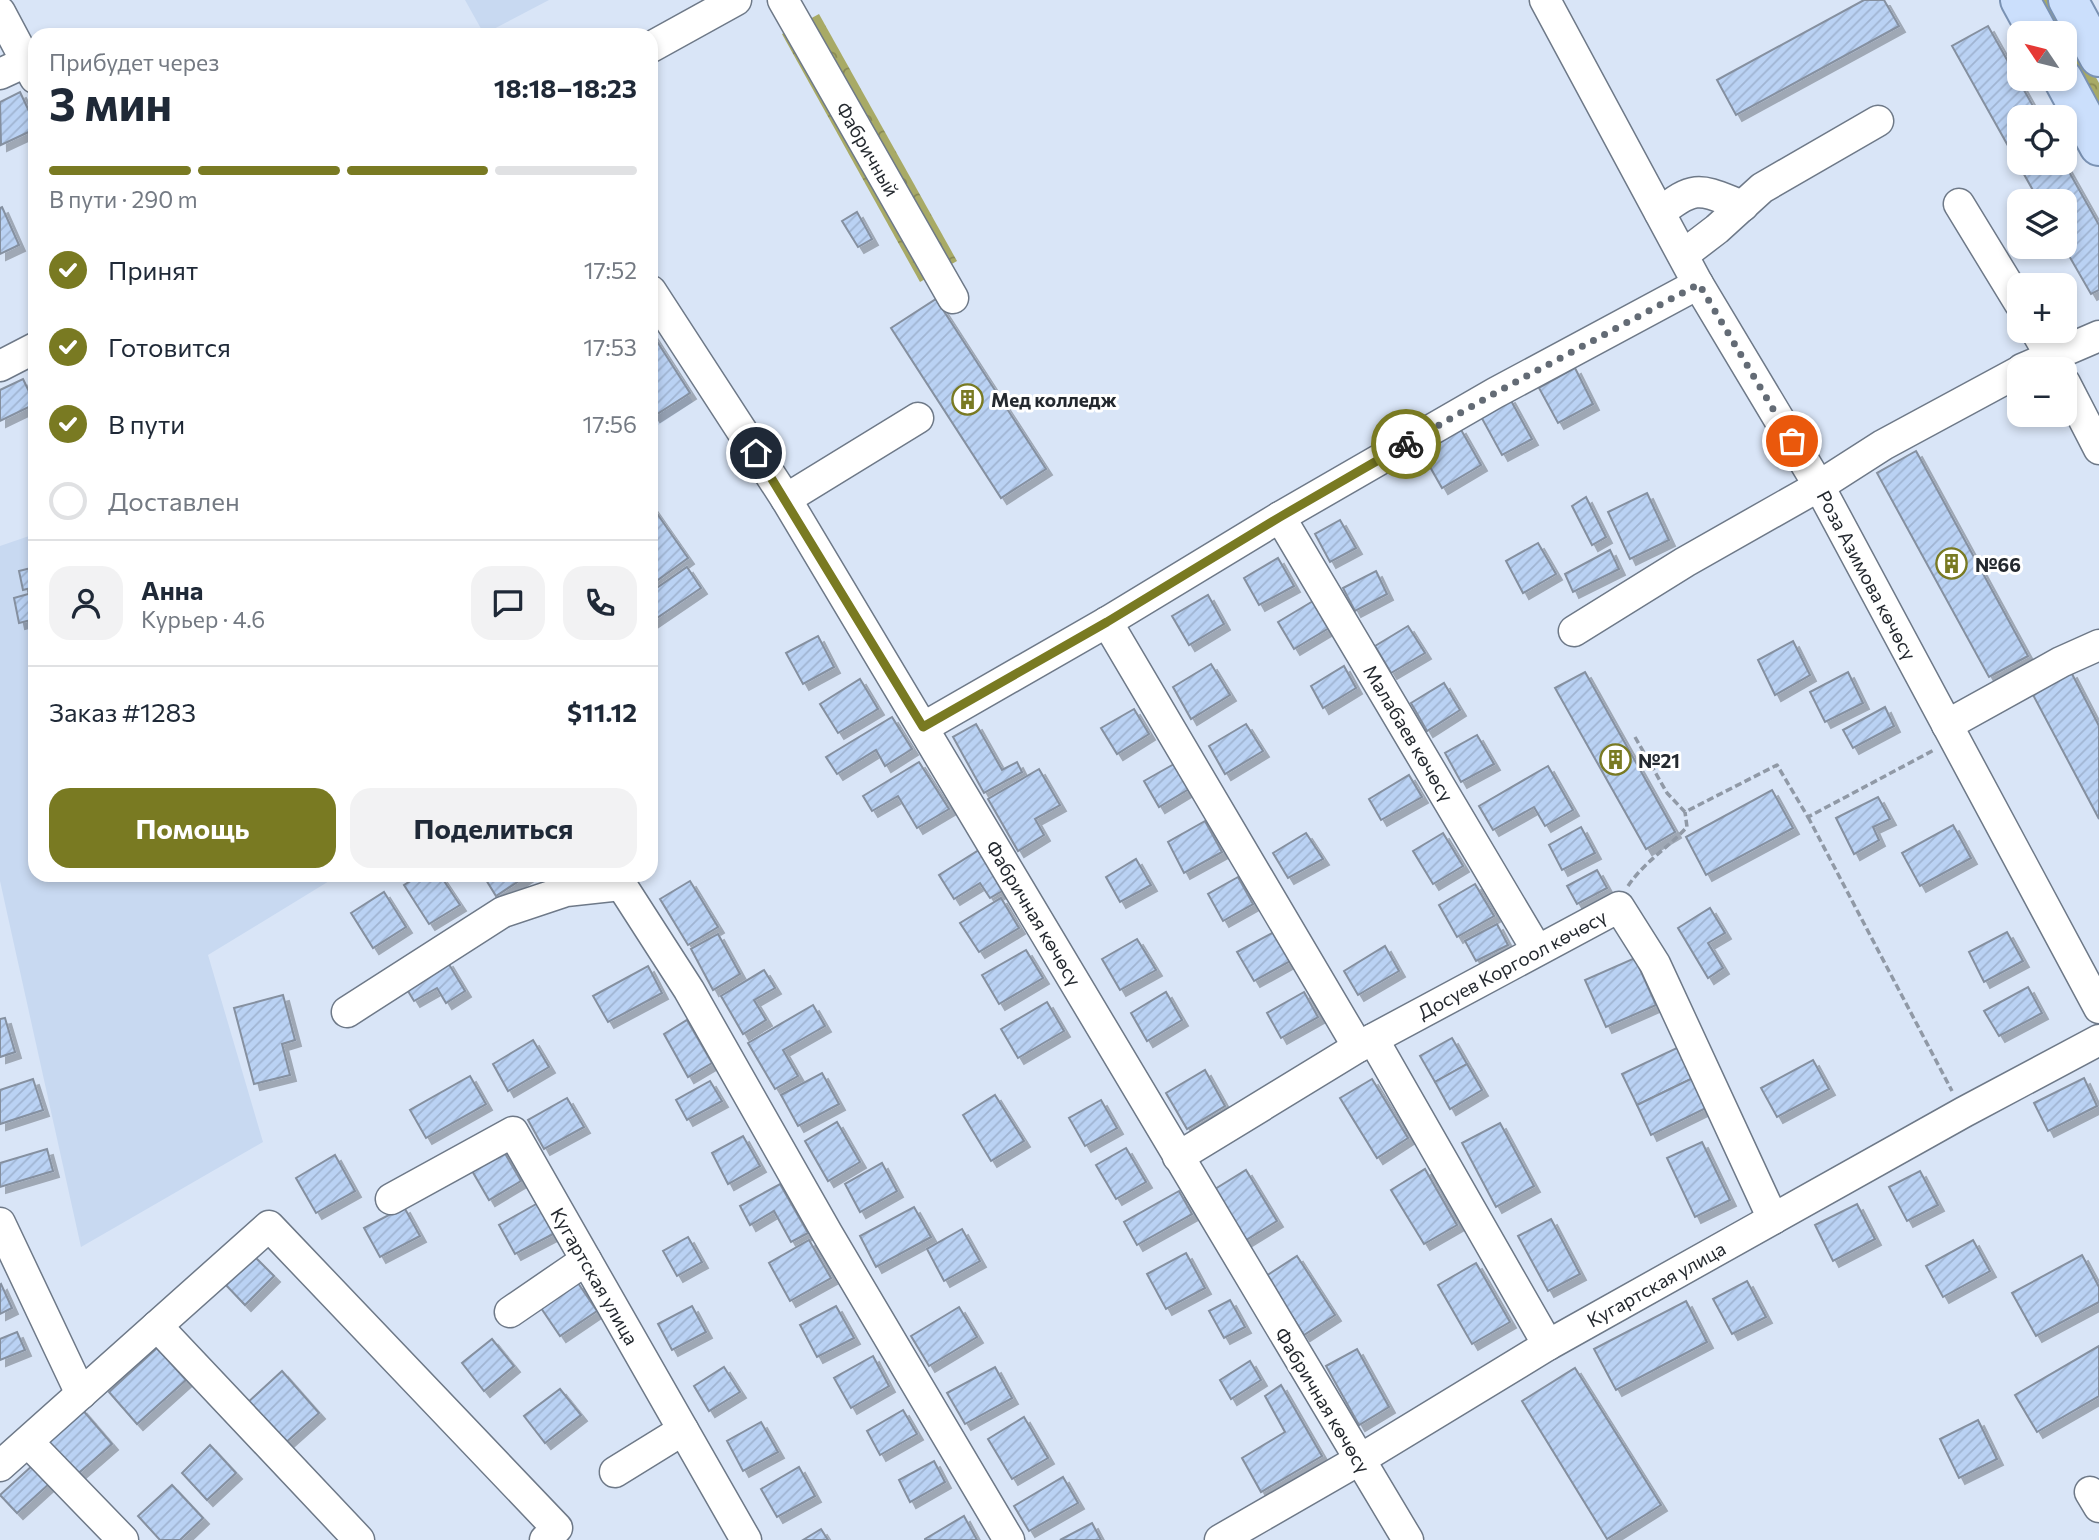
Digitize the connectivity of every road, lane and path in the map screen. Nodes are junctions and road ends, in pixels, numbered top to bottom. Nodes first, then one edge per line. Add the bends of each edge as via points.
1 (736, 0) edge
2 (783, 0) edge
3 (1545, 0) edge
4 (2020, 0) edge
5 (2068, 0) edge
6 (0, 12) edge
7 (2031, 21) edge
8 (658, 43) edge
9 (2099, 57) edge
10 (20, 71) edge
11 (2069, 91) edge
12 (1878, 121) dead end
13 (2099, 146) edge
14 (1959, 204) dead end
15 (1743, 206) junction
16 (1660, 213) junction
17 (1683, 255) junction
18 (2007, 283) edge
19 (1699, 284) junction
20 (953, 298) dead end
21 (658, 302) edge
22 (2099, 336) edge
23 (28, 352) edge
24 (2065, 357) edge
25 (0, 366) edge
26 (2007, 378) edge
27 (2077, 406) edge
28 (918, 418) dead end
29 (2099, 449) edge
30 (1819, 486) junction
31 (786, 499) junction
32 (1280, 517) junction
33 (1107, 622) junction
34 (1574, 631) dead end
35 (2099, 645) edge
36 (923, 727) junction
37 (1951, 732) junction
38 (1635, 737) dead end
39 (1685, 812) junction
40 (1808, 817) junction
41 (609, 882) edge
42 (619, 882) edge
43 (1619, 907) junction
44 (1537, 950) junction
45 (2099, 1007) edge
46 (347, 1012) dead end
47 (2099, 1040) edge
48 (1366, 1043) junction
49 (1964, 1112) junction
50 (1178, 1157) junction
51 (391, 1199) dead end
52 (1773, 1219) junction
53 (0, 1223) edge
54 (586, 1260) junction
55 (510, 1312) dead end
56 (157, 1326) junction
57 (1548, 1345) junction
58 (81, 1394) junction
59 (683, 1430) junction
60 (27, 1442) junction
61 (1359, 1460) junction
62 (0, 1466) edge
63 (615, 1472) dead end
64 (123, 1540) edge
65 (359, 1540) edge
66 (545, 1540) edge
67 (746, 1540) edge
68 (1009, 1540) edge
69 (1220, 1540) edge
70 (1408, 1540) edge

1 - 8 street
2 - 20 street, Фабричный
3 - 16 street, Роза Азимова көчөсү
4 - 7 main road
5 - 9 main road
6 - 10 street
11 - 13 main road
12 - 15 street via 1762,188
14 - 18 street
15 - 16 street via 1695,192 1681,196
15 - 17 street
16 - 17 street, Роза Азимова көчөсү
17 - 19 street, Роза Азимова көчөсү
19 - 30 street, Роза Азимова көчөсү
19 - 32 street via 1495,393
21 - 31 street, Фабричная көчөсү
22 - 24 street
23 - 25 street
26 - 30 street via 1883,445
27 - 29 street
28 - 31 street
30 - 34 street
30 - 37 street, Роза Азимова көчөсү
31 - 36 street, Фабричная көчөсү
32 - 33 street
32 - 44 street, Малабаев көчөсү
33 - 36 street
33 - 48 street
35 - 37 street via 2061,662
36 - 50 street, Фабричная көчөсү
37 - 40 path
37 - 45 street, Роза Азимова көчөсү
38 - 39 path via 1667,793
39 - 40 path via 1777,765
39 - 43 path via 1687,827 1638,871
40 - 49 path
41 - 46 street via 503,912
42 - 68 street via 689,990
43 - 44 street, Досуев Коргоол көчөсү
43 - 52 street, Досуев Коргоол көчөсү via 1655,964
44 - 48 street, Досуев Коргоол көчөсү
47 - 49 street, Кугартская улица
48 - 50 street, Досуев Коргоол көчөсү
48 - 57 street
49 - 52 street, Кугартская улица
50 - 61 street, Фабричная көчөсү
51 - 54 street, Кугартская улица via 513,1132
52 - 57 street, Кугартская улица
53 - 58 street
54 - 55 street
54 - 59 street, Кугартская улица
56 - 58 street
56 - 65 street
56 - 66 street via 269,1226 557,1528
57 - 61 street, Кугартская улица
58 - 60 street
59 - 63 street
59 - 67 street, Кугартская улица
60 - 62 street
60 - 64 street
61 - 69 street, Кугартская улица
61 - 70 street, Фабричная көчөсү

